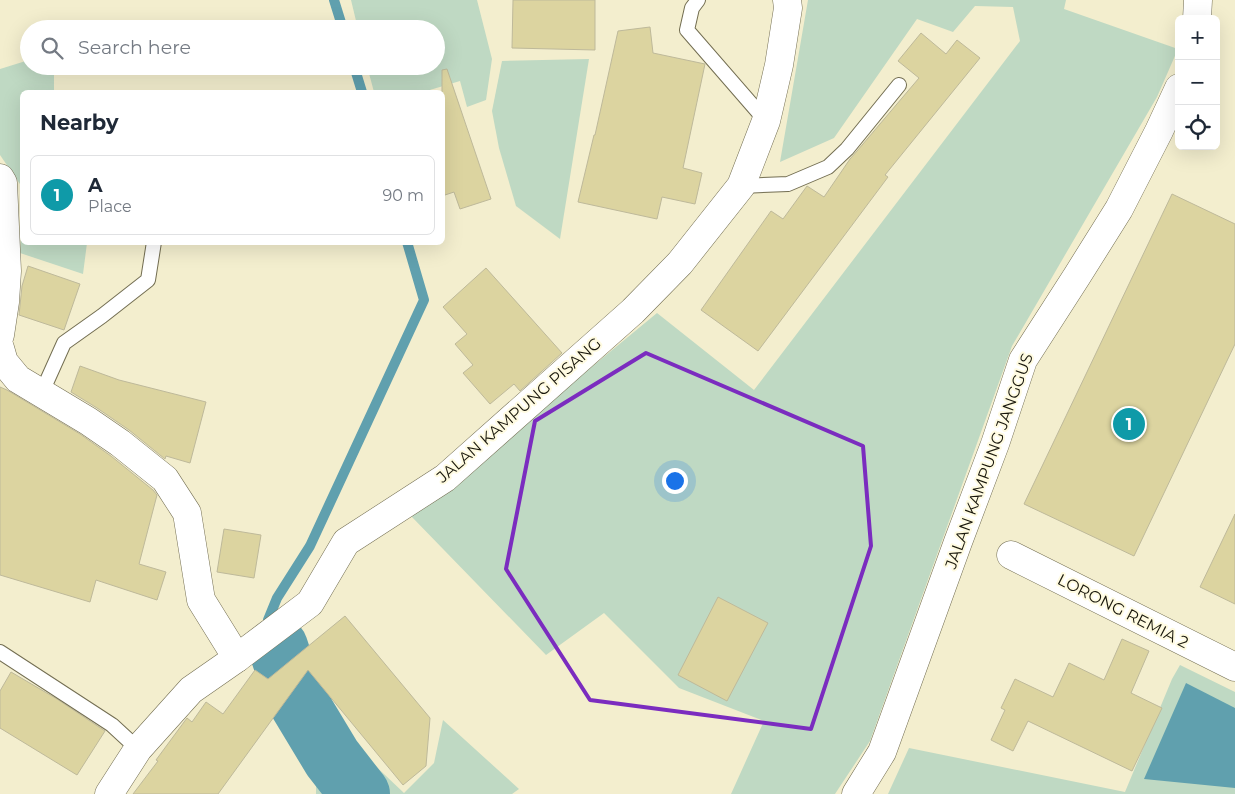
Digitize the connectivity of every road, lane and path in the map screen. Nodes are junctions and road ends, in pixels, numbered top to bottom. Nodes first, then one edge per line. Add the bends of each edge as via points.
1 (698, 0) edge
2 (787, 0) edge
3 (1198, 0) edge
4 (1197, 15) edge
5 (899, 85) dead end
6 (1175, 97) edge
7 (766, 121) junction
8 (0, 178) edge
9 (741, 186) junction
10 (154, 245) edge
11 (0, 335) edge
12 (0, 348) edge
13 (42, 392) junction
14 (1011, 555) dead end
15 (0, 652) edge
16 (237, 658) junction
17 (1235, 667) edge
18 (138, 748) junction
19 (109, 794) edge
20 (856, 794) edge

1 - 7 lane via 692,8 687,30
2 - 7 street, JALAN KAMPUNG PISANG via 779,65
3 - 4 street
5 - 9 lane via 828,168 788,184
6 - 20 street, JALAN KAMPUNG JANGGUS via 1118,208 1023,360 882,752
7 - 9 street, JALAN KAMPUNG PISANG
8 - 11 street via 3,183 7,271
9 - 16 street, JALAN KAMPUNG PISANG via 680,263 632,311 445,478 346,542 310,603
10 - 13 lane via 148,280 64,343
12 - 13 street via 4,362 18,379
13 - 16 street via 120,443 165,479 187,513 201,600
14 - 17 street, LORONG REMIA 2
15 - 18 lane via 112,725
16 - 18 street, JALAN KAMPUNG PISANG via 190,690
18 - 19 street, JALAN KAMPUNG PISANG

